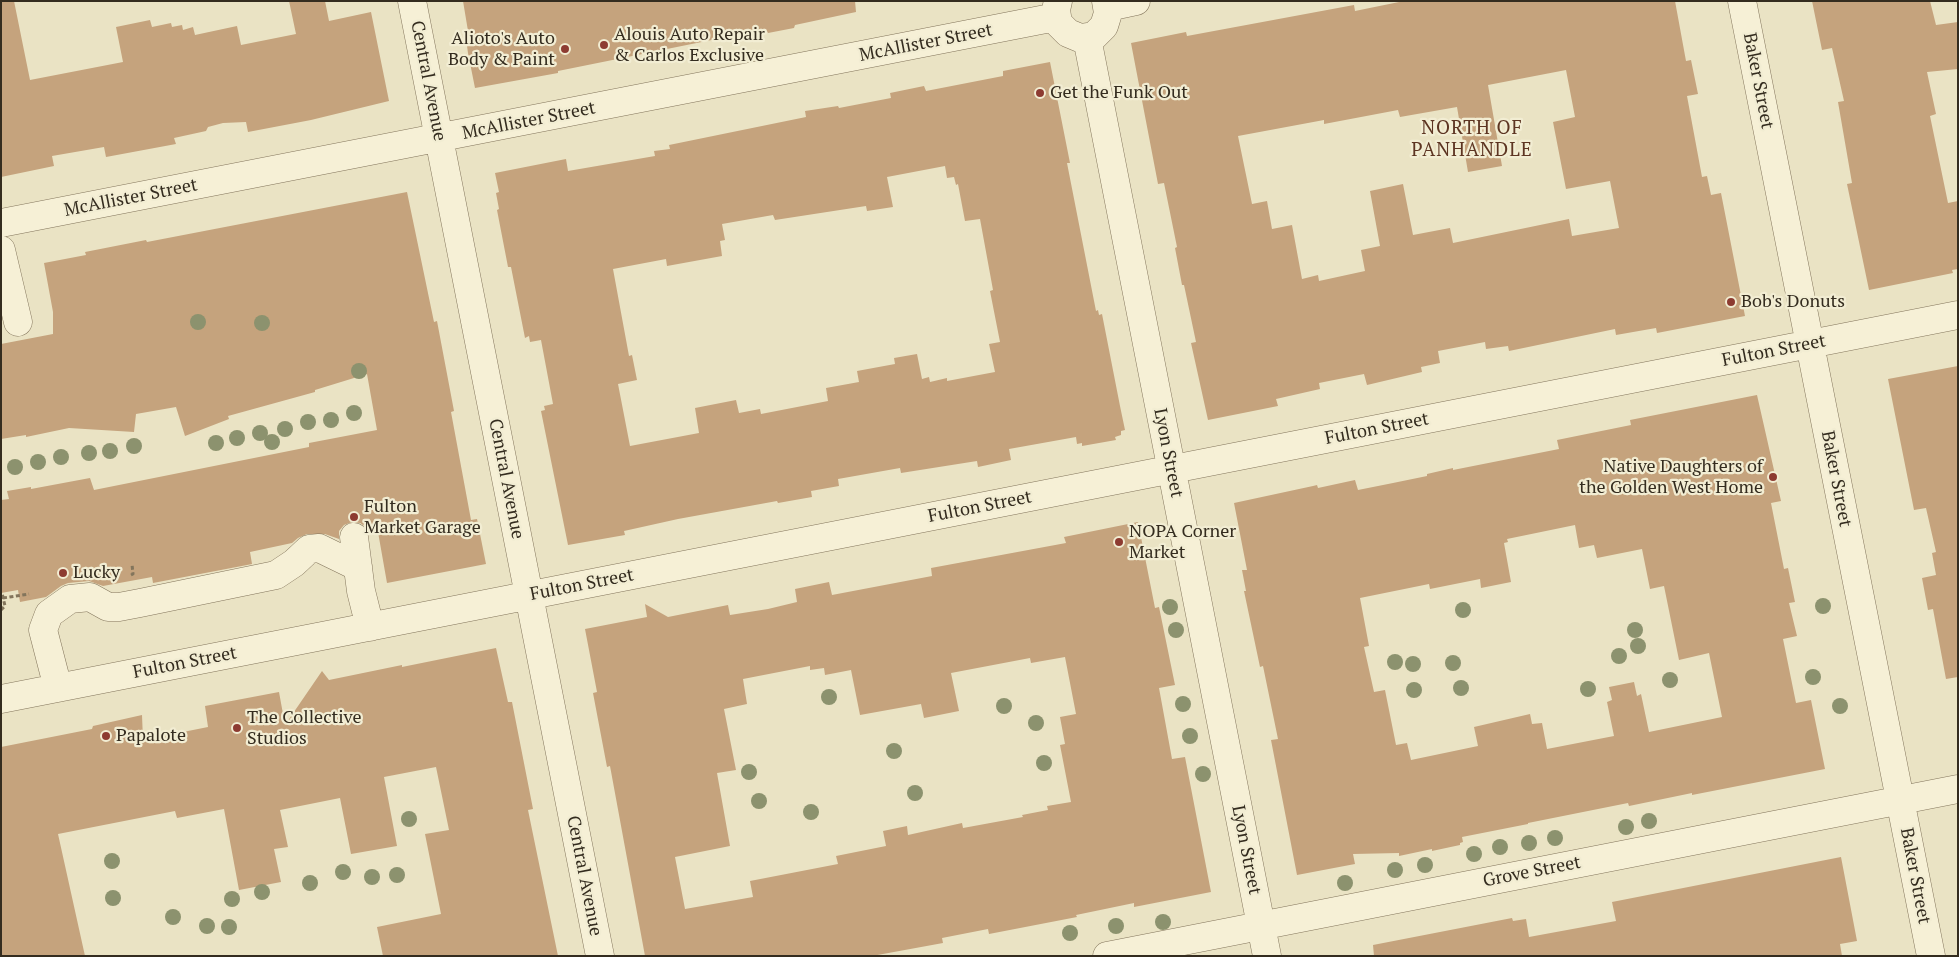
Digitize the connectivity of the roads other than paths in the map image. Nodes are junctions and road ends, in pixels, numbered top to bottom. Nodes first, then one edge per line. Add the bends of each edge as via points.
1 (412, 1) edge
2 (1136, 1) edge
3 (1742, 1) edge
4 (1107, 4) edge
5 (1057, 9) edge
6 (1087, 38) junction
7 (440, 138) junction
8 (1, 224) edge
9 (1, 250) edge
10 (1958, 315) edge
11 (18, 322) dead end
12 (1810, 344) junction
13 (1171, 469) junction
14 (354, 537) dead end
15 (358, 567) junction
16 (529, 596) junction
17 (370, 627) junction
18 (58, 688) junction
19 (1, 699) edge
20 (1958, 789) edge
21 (1900, 800) junction
22 (1261, 926) junction
23 (600, 956) edge
24 (1107, 956) edge
25 (1266, 956) edge
26 (1931, 956) edge

1 - 7 street, Central Avenue
2 - 4 street
3 - 12 street, Baker Street
4 - 6 street via 1104,26
5 - 6 street via 1058,24 1068,34
5 - 7 street, McAllister Street
6 - 13 street, Lyon Street
7 - 8 street, McAllister Street
7 - 16 street, Central Avenue
9 - 11 street
10 - 12 street, Fulton Street
12 - 13 street, Fulton Street
12 - 21 street, Baker Street
13 - 16 street, Fulton Street
13 - 22 street, Lyon Street
14 - 15 street
15 - 17 street
15 - 18 street via 319,548 309,549 276,574 126,606 108,607 90,597 70,599 49,614 43,630
16 - 17 street, Fulton Street
16 - 23 street, Central Avenue
17 - 18 street, Fulton Street
18 - 19 street, Fulton Street
20 - 21 street, Grove Street
21 - 22 street, Grove Street
21 - 26 street, Baker Street
22 - 24 street, Grove Street
22 - 25 street, Lyon Street

